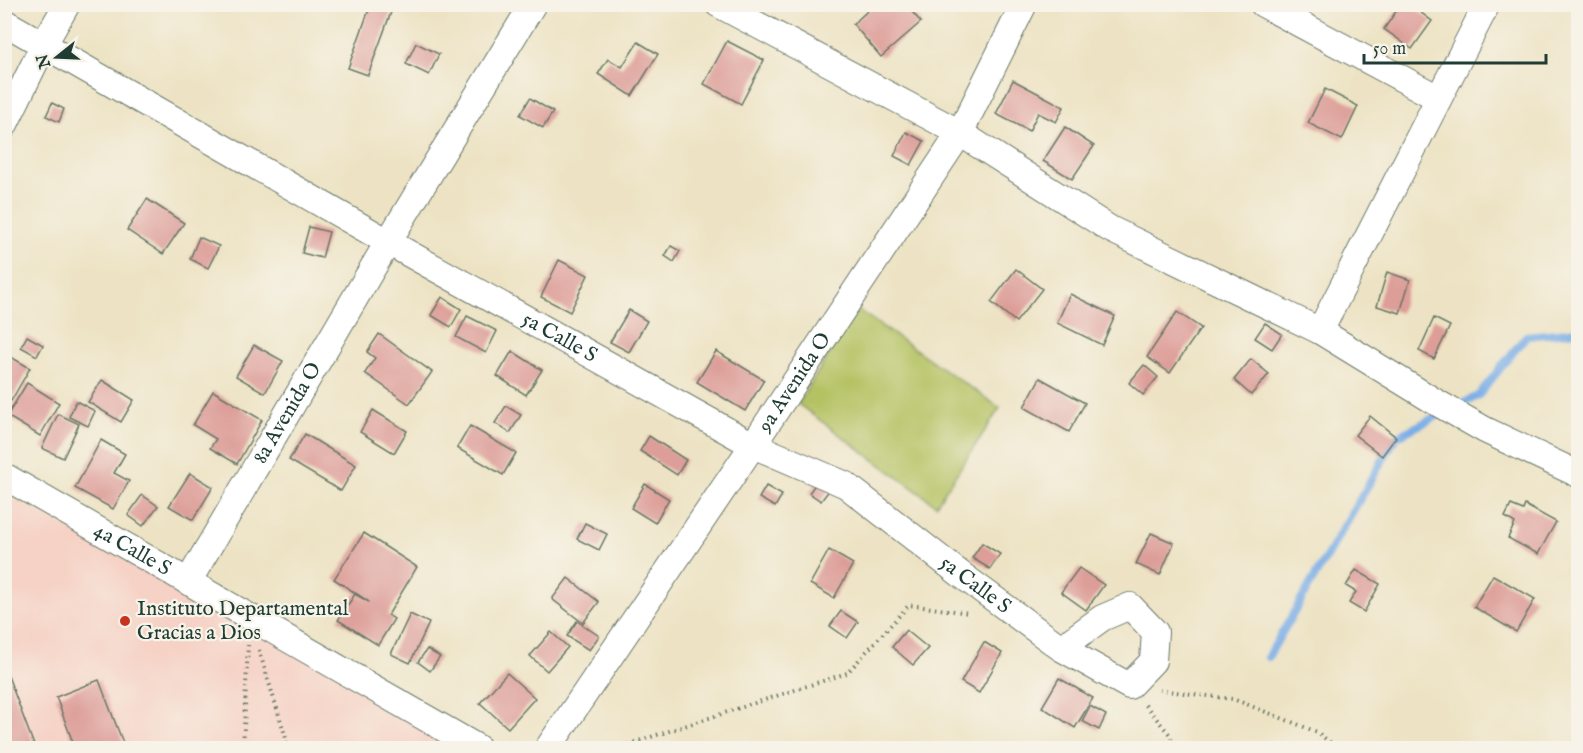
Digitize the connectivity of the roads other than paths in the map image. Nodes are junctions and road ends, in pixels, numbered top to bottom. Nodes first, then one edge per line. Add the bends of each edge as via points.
1 (67, 4) edge
2 (533, 4) edge
3 (718, 4) edge
4 (1024, 4) edge
5 (1263, 4) edge
6 (1487, 4) edge
7 (4, 22) edge
8 (44, 45) junction
9 (1438, 98) junction
10 (4, 126) edge
11 (960, 133) junction
12 (388, 243) junction
13 (1320, 331) junction
14 (753, 445) junction
15 (1578, 474) edge
16 (4, 476) edge
17 (188, 582) junction
18 (1061, 648) junction
19 (478, 748) edge
20 (548, 748) edge

1 - 8 street
2 - 12 street, 8a Avenida O
3 - 11 street
4 - 11 street, 9a Avenida O
5 - 9 street
6 - 9 street
7 - 8 street, 5a Calle S
8 - 10 street
8 - 12 street, 5a Calle S
9 - 13 street
11 - 13 street via 1110,229
11 - 14 street, 9a Avenida O
12 - 14 street, 5a Calle S
12 - 17 street, 8a Avenida O
13 - 15 street via 1456,414
14 - 18 street, 5a Calle S via 846,485
14 - 20 street, 9a Avenida O
16 - 17 street, 4a Calle S
17 - 19 street, 4a Calle S
18 - 18 street, 5a Calle S via 1128,686 1153,661 1155,633 1130,606 1102,618

